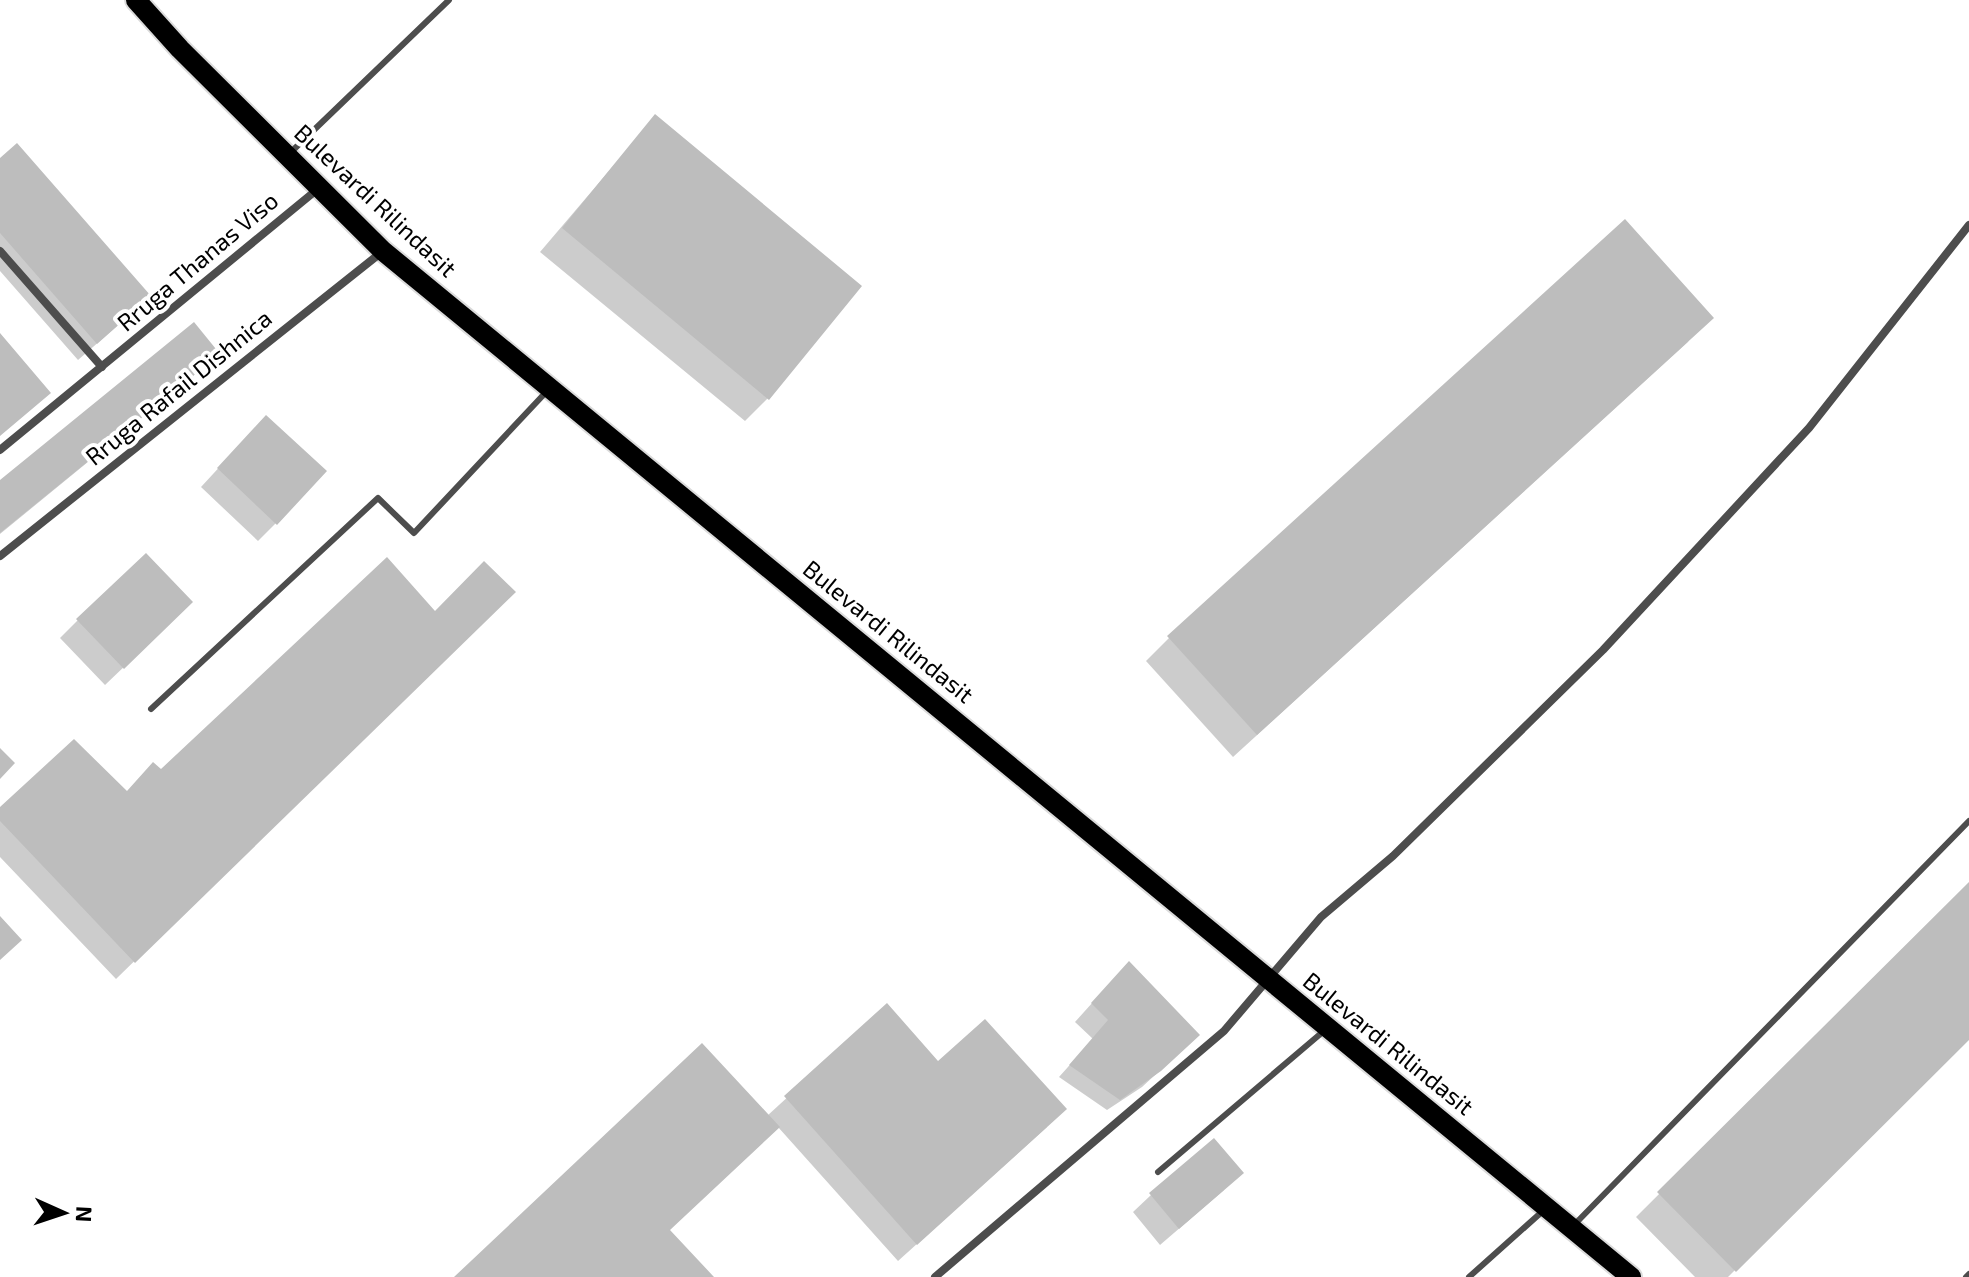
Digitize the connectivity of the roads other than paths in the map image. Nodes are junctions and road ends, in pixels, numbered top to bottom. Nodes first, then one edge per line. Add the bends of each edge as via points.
1 (136, 0) edge
2 (449, 0) edge
3 (287, 156) junction
4 (320, 188) junction
5 (1969, 225) edge
6 (0, 251) edge
7 (383, 251) junction
8 (102, 367) junction
9 (550, 388) junction
10 (0, 450) edge
11 (0, 556) edge
12 (151, 709) dead end
13 (1969, 821) edge
14 (1267, 978) junction
15 (1327, 1027) junction
16 (1158, 1172) dead end
17 (1547, 1208) junction
18 (1571, 1228) junction
19 (935, 1277) edge
20 (1469, 1277) edge
21 (1631, 1277) edge

1 - 3 main road, Bulevardi Rilindasit
2 - 3 lane
3 - 4 main road, Bulevardi Rilindasit
4 - 7 main road, Bulevardi Rilindasit
4 - 8 street, Rruga Thanas Viso
5 - 14 street via 1809,428 1695,554 1393,856 1321,917
6 - 8 street
7 - 9 main road, Bulevardi Rilindasit
7 - 11 street, Rruga Rafail Dishnica
8 - 10 street, Rruga Thanas Viso
9 - 12 lane via 414,533 378,498
9 - 14 main road, Bulevardi Rilindasit
13 - 18 lane
14 - 15 main road, Bulevardi Rilindasit
14 - 19 street via 1224,1031
15 - 16 lane
15 - 17 main road, Bulevardi Rilindasit
17 - 18 main road, Bulevardi Rilindasit
17 - 20 lane
18 - 21 main road, Bulevardi Rilindasit

